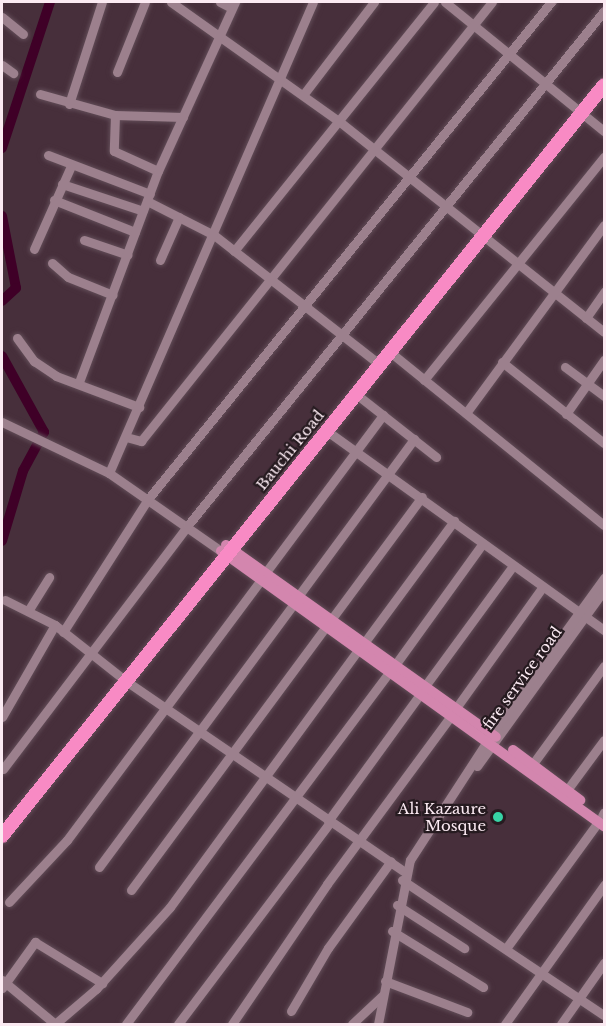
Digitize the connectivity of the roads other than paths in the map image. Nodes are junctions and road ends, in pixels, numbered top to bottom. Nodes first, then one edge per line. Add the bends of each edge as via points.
1 (102, 2) edge
2 (145, 2) edge
3 (171, 2) edge
4 (220, 2) edge
5 (313, 2) edge
6 (374, 2) edge
7 (434, 2) edge
8 (445, 2) edge
9 (492, 2) edge
10 (550, 2) edge
11 (233, 5) edge
12 (604, 11) edge
13 (2, 16) edge
14 (473, 24) junction
15 (22, 34) dead end
16 (220, 35) junction
17 (508, 53) junction
18 (2, 65) edge
19 (117, 72) dead end
20 (13, 73) dead end
21 (604, 77) edge
22 (280, 78) junction
23 (545, 83) junction
24 (604, 85) edge
25 (40, 94) dead end
26 (303, 95) junction
27 (69, 104) junction
28 (580, 111) junction
29 (116, 115) junction
30 (183, 117) junction
31 (340, 122) junction
32 (604, 131) edge
33 (374, 149) junction
34 (48, 155) dead end
35 (604, 157) edge
36 (71, 166) junction
37 (158, 171) junction
38 (408, 176) junction
39 (62, 184) junction
40 (148, 197) junction
41 (54, 200) junction
42 (446, 205) junction
43 (143, 211) junction
44 (179, 217) junction
45 (604, 225) edge
46 (135, 232) junction
47 (481, 234) junction
48 (214, 235) junction
49 (84, 240) dead end
50 (34, 249) dead end
51 (234, 251) junction
52 (128, 255) junction
53 (160, 260) dead end
54 (52, 263) dead end
55 (516, 263) junction
56 (270, 278) junction
57 (553, 292) junction
58 (604, 292) edge
59 (112, 295) junction
60 (305, 306) junction
61 (586, 318) junction
62 (604, 332) edge
63 (340, 335) junction
64 (17, 338) dead end
65 (390, 352) junction
66 (604, 360) edge
67 (375, 361) junction
68 (502, 362) junction
69 (565, 367) dead end
70 (424, 380) junction
71 (79, 382) junction
72 (588, 384) junction
73 (356, 394) junction
74 (604, 396) edge
75 (139, 407) junction
76 (466, 413) junction
77 (566, 414) junction
78 (383, 415) junction
79 (2, 422) edge
80 (327, 430) junction
81 (126, 438) junction
82 (414, 439) junction
83 (604, 443) edge
84 (357, 449) junction
85 (436, 457) dead end
86 (390, 472) junction
87 (109, 473) junction
88 (422, 497) junction
89 (148, 499) junction
90 (454, 521) junction
91 (188, 525) junction
92 (604, 525) edge
93 (483, 543) junction
94 (224, 549) junction
95 (512, 567) junction
96 (263, 576) junction
97 (49, 577) dead end
98 (604, 578) edge
99 (542, 588) junction
100 (604, 591) edge
101 (297, 599) junction
102 (5, 600) dead end
103 (28, 611) junction
104 (583, 614) junction
105 (329, 623) junction
106 (55, 625) junction
107 (604, 630) edge
108 (63, 632) junction
109 (361, 646) junction
110 (92, 654) junction
111 (604, 666) edge
112 (392, 668) junction
113 (124, 679) junction
114 (423, 689) junction
115 (168, 710) junction
116 (454, 712) junction
117 (2, 717) edge
118 (200, 731) junction
119 (492, 739) junction
120 (604, 740) edge
121 (235, 754) junction
122 (532, 765) junction
123 (3, 769) dead end
124 (268, 777) junction
125 (567, 790) junction
126 (298, 798) junction
127 (603, 819) edge
128 (329, 821) junction
129 (2, 826) edge
130 (2, 836) edge
131 (360, 842) junction
132 (392, 861) junction
133 (99, 867) dead end
134 (404, 876) junction
135 (604, 885) edge
136 (131, 890) dead end
137 (9, 902) dead end
138 (397, 905) junction
139 (392, 931) junction
140 (507, 947) junction
141 (464, 948) dead end
142 (604, 963) edge
143 (542, 972) junction
144 (385, 981) junction
145 (102, 983) junction
146 (3, 984) edge
147 (483, 987) dead end
148 (383, 995) junction
149 (580, 997) junction
150 (291, 1011) dead end
151 (466, 1012) dead end
152 (604, 1015) edge
153 (55, 1024) edge
154 (126, 1024) edge
155 (178, 1024) edge
156 (232, 1024) edge
157 (352, 1024) edge
158 (378, 1024) edge
159 (505, 1024) edge
160 (561, 1024) edge

1 - 27 street
2 - 19 street
3 - 16 street
4 - 11 street
5 - 22 street
6 - 26 street
7 - 31 street
8 - 14 street
9 - 14 street
10 - 17 street
11 - 16 street
12 - 23 street
13 - 15 street
14 - 17 street
14 - 33 street
16 - 22 street
16 - 30 street
17 - 23 street
17 - 38 street
18 - 20 street
21 - 28 highway, Bauchi Road
22 - 26 street
22 - 48 street
23 - 28 street
23 - 42 street
24 - 28 highway, Bauchi Road
25 - 27 street
26 - 31 street
27 - 29 street
28 - 32 street
28 - 47 highway, Bauchi Road
29 - 30 street
29 - 37 street via 114,151
30 - 37 street
31 - 33 street
31 - 51 street
33 - 38 street
33 - 56 street
34 - 36 street
35 - 55 street
36 - 39 street
36 - 40 street
37 - 40 street
38 - 42 street
38 - 60 street
39 - 41 street
39 - 43 street
40 - 43 street
40 - 44 street
41 - 46 street
41 - 50 street
42 - 47 street
42 - 63 street
43 - 46 street
44 - 48 street
44 - 53 street
45 - 57 street
46 - 52 street
47 - 55 street
47 - 65 highway, Bauchi Road
47 - 67 highway, Bauchi Road
48 - 51 street
48 - 75 street
49 - 52 street
51 - 56 street
52 - 59 street
54 - 59 street via 68,277
55 - 57 street
55 - 70 street
56 - 60 street
56 - 81 street via 141,441
57 - 61 street
57 - 68 street
58 - 61 street
59 - 71 street
60 - 63 street
60 - 89 street
61 - 62 street
63 - 67 street
63 - 91 street
64 - 71 street via 46,370
65 - 70 street
65 - 73 highway, Bauchi Road
66 - 72 street
67 - 94 highway, Bauchi Road
68 - 76 street
68 - 77 street
69 - 72 street
70 - 76 street
71 - 75 street
72 - 74 street
72 - 77 street
73 - 78 street
73 - 80 highway, Bauchi Road
75 - 81 street
76 - 92 street
77 - 83 street
78 - 82 street
78 - 84 street
79 - 87 street
80 - 84 street
80 - 94 highway, Bauchi Road
81 - 87 street
82 - 85 street
82 - 86 street
84 - 86 street
84 - 96 street
86 - 88 street
86 - 101 street
87 - 89 street
88 - 90 street
88 - 105 street
89 - 91 street
89 - 108 street
90 - 93 street
90 - 109 street
91 - 94 street
91 - 110 street
93 - 95 street
93 - 112 street
94 - 96 main road
94 - 113 highway, Bauchi Road
95 - 99 street
95 - 114 street
96 - 101 main road
96 - 115 street
97 - 103 street
98 - 104 street
99 - 104 street
99 - 116 street
100 - 104 street, fire service road
101 - 105 main road
101 - 118 street
102 - 103 street
103 - 106 street
104 - 107 street
104 - 119 street, fire service road
105 - 109 main road
105 - 121 street
106 - 108 street
106 - 117 street
108 - 110 street
109 - 112 main road
109 - 124 street
110 - 113 street
110 - 123 street
111 - 122 street
112 - 114 main road
112 - 126 street
113 - 115 street
113 - 129 highway, Bauchi Road
113 - 130 highway, Bauchi Road
114 - 116 main road
114 - 128 street
115 - 118 street
115 - 137 street via 67,840
116 - 119 main road
116 - 131 street
118 - 121 street
118 - 133 street
119 - 122 main road
119 - 127 main road
119 - 134 street, fire service road
120 - 125 street
121 - 124 street
121 - 136 street
122 - 125 main road
124 - 126 street
124 - 145 street via 170,907
125 - 127 main road
126 - 128 street
126 - 154 street
127 - 140 street
128 - 131 street
128 - 155 street
131 - 132 street
131 - 156 street
132 - 134 street
132 - 150 street via 328,948
134 - 138 street
134 - 140 street
135 - 143 street
138 - 139 street
138 - 141 street
139 - 144 street
139 - 147 street
140 - 143 street
142 - 149 street
143 - 149 street
143 - 159 street
144 - 148 street
144 - 151 street
145 - 146 street via 35,942
145 - 153 street
146 - 153 street
148 - 157 street
148 - 158 street
149 - 152 street
149 - 160 street

